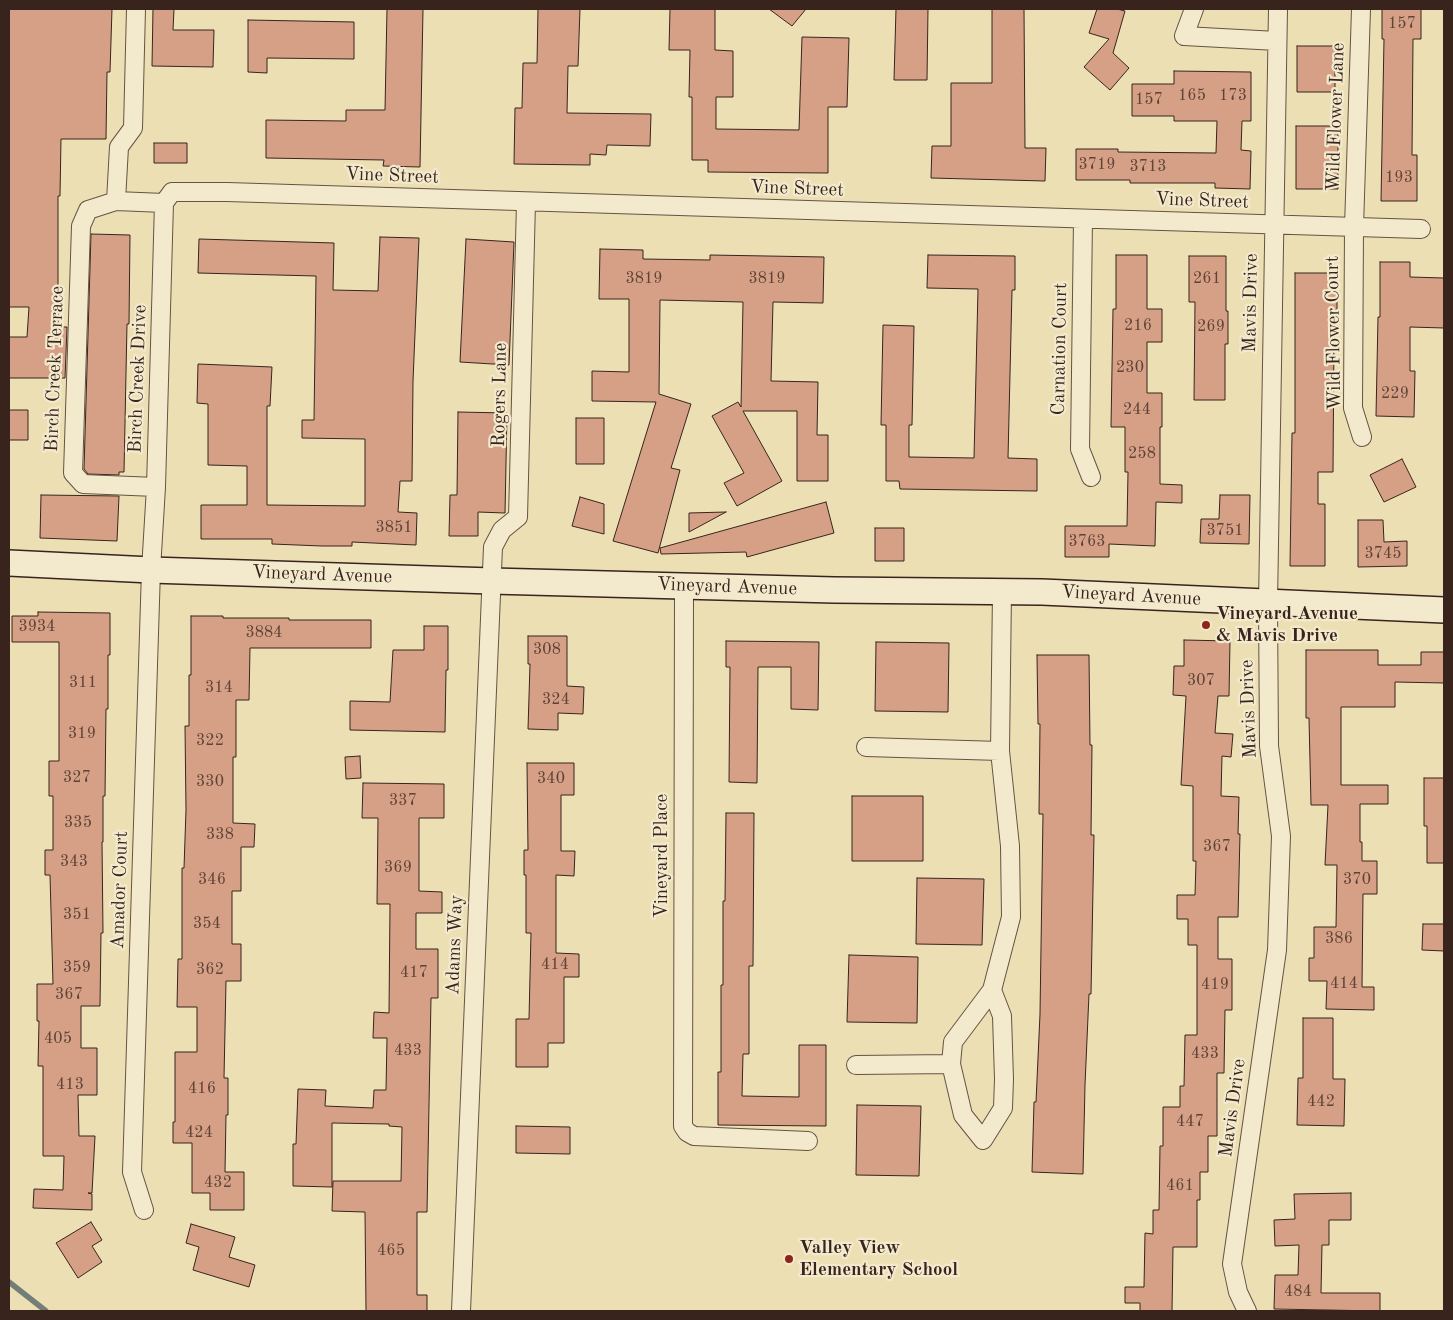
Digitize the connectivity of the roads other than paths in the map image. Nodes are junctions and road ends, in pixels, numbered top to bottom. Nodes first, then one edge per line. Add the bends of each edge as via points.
1 (136, 9) edge
2 (1194, 9) edge
3 (1278, 9) edge
4 (1361, 9) edge
5 (1277, 41) junction
6 (168, 198) junction
7 (116, 200) junction
8 (526, 202) junction
9 (1083, 219) junction
10 (1274, 225) junction
11 (1354, 227) junction
12 (1421, 229) dead end
13 (1362, 437) dead end
14 (1091, 477) dead end
15 (156, 487) junction
16 (9, 563) edge
17 (152, 570) junction
18 (492, 580) junction
19 (684, 586) junction
20 (1002, 591) junction
21 (1268, 603) junction
22 (1444, 610) edge
23 (866, 748) dead end
24 (1000, 751) junction
25 (992, 990) junction
26 (951, 1064) junction
27 (856, 1065) dead end
28 (808, 1141) dead end
29 (144, 1210) dead end
30 (461, 1311) edge
31 (1247, 1311) edge

1 - 7 street via 133,128 119,147
2 - 5 street via 1184,36
3 - 5 street, Mavis Drive
4 - 11 street, Wild Flower Lane
5 - 10 street, Mavis Drive
6 - 7 street, Birch Creek Terrace
6 - 8 street, Vine Street via 227,192
6 - 15 street, Birch Creek Drive
7 - 15 street, Birch Creek Terrace via 88,210 81,226 73,473 83,484
8 - 9 street, Vine Street
8 - 18 street, Rogers Lane via 518,517 502,530 492,546
9 - 10 street, Vine Street
9 - 14 street, Carnation Court via 1080,448
10 - 11 street, Vine Street
10 - 21 street, Mavis Drive
11 - 12 street, Vine Street
11 - 13 street, Wild Flower Court via 1353,408
15 - 17 street, Birch Creek Drive
16 - 17 street, Vineyard Avenue
17 - 18 street, Vineyard Avenue
17 - 29 street, Amador Court via 132,1172
18 - 19 street, Vineyard Avenue
18 - 30 street, Adams Way
19 - 20 street, Vineyard Avenue
19 - 28 street, Vineyard Place via 683,1126 694,1136
20 - 21 street, Vineyard Avenue
20 - 24 street
21 - 22 street, Vineyard Avenue
21 - 31 street, Mavis Drive via 1269,746 1281,836 1277,950 1232,1264 1238,1292
23 - 24 street
24 - 25 street via 1010,846 1011,917
25 - 26 street via 953,1042
25 - 26 street via 1002,1016 1003,1108 983,1140 963,1115
26 - 27 street

